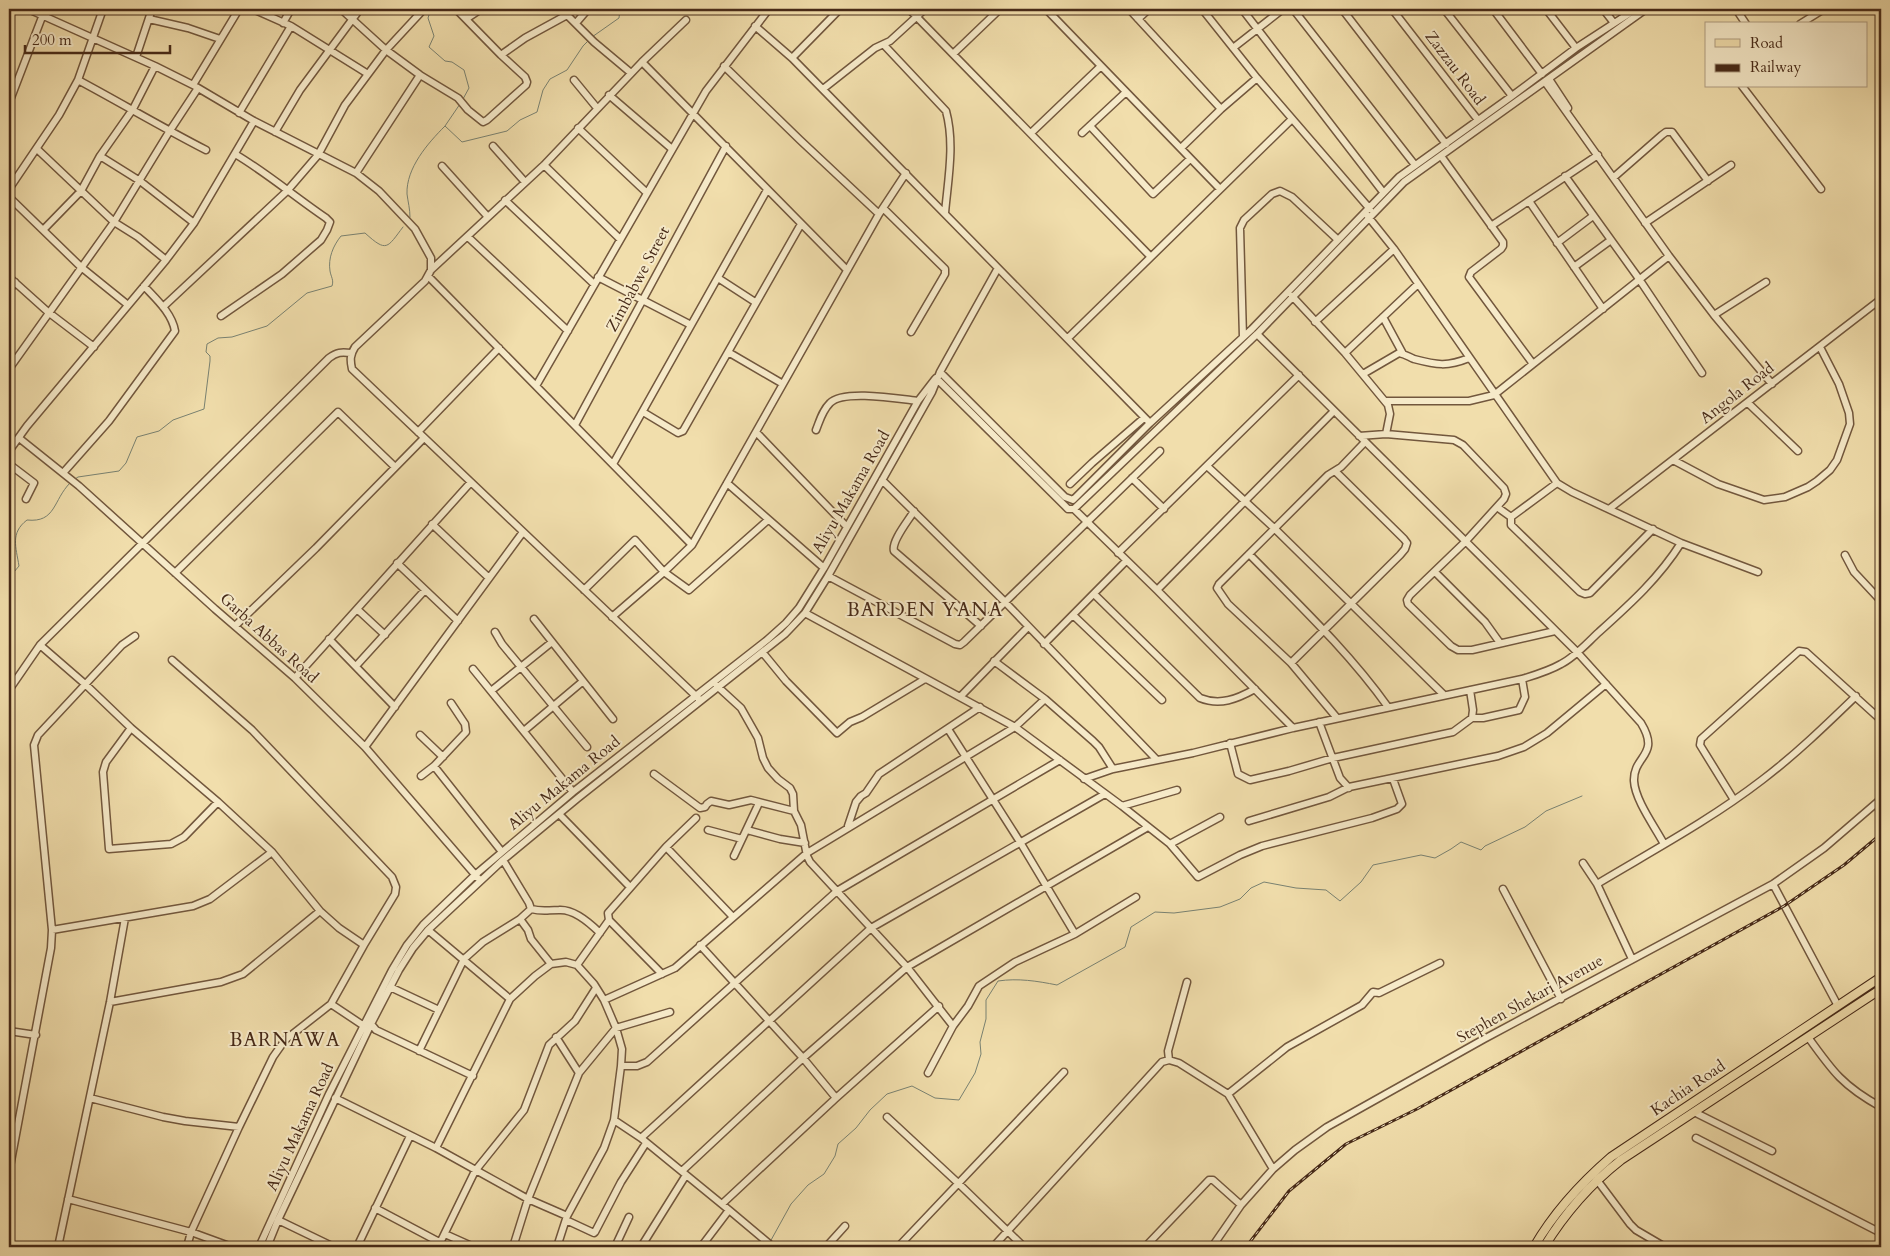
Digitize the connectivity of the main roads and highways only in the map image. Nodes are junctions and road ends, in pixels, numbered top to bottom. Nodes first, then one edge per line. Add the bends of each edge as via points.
1 (1881, 977) edge
2 (1881, 989) edge
3 (1534, 1247) edge
4 (1544, 1247) edge

1 - 3 main road, Kachia Road via 1612,1157 1582,1183 1553,1217
2 - 4 main road, Kachia Road via 1621,1160 1578,1199

